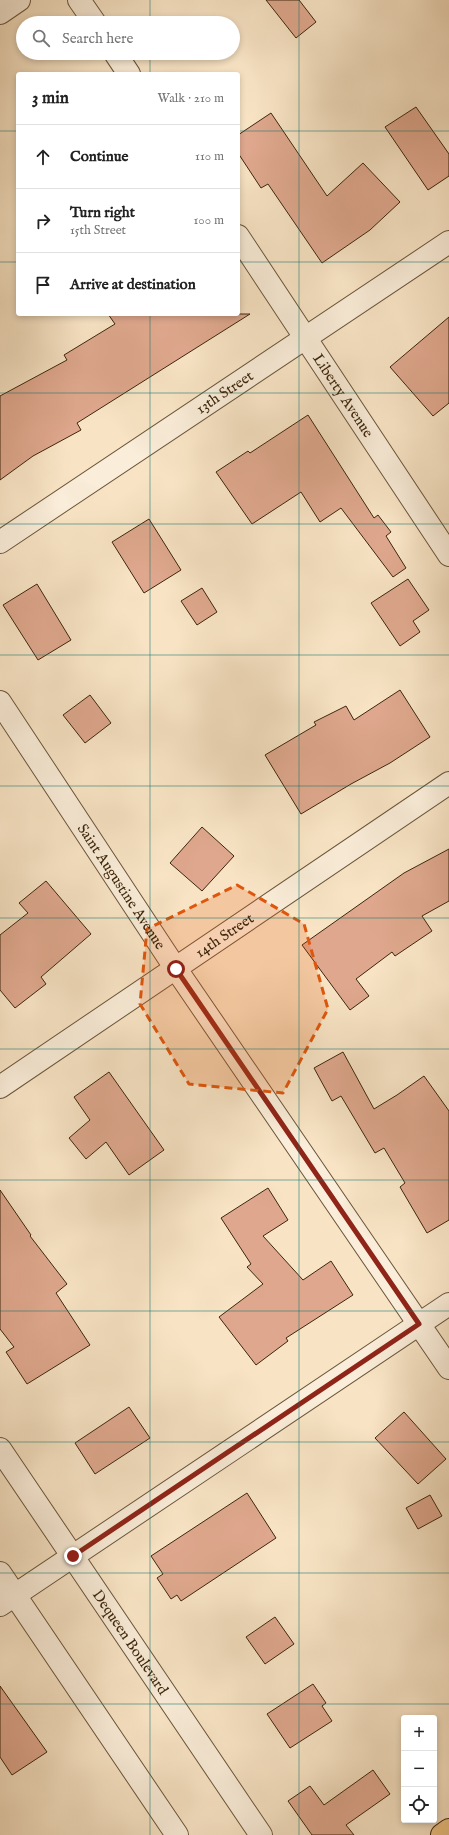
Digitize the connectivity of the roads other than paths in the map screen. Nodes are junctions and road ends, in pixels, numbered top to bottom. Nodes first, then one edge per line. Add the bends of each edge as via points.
1 (19, 0) edge
2 (79, 0) edge
3 (0, 13) edge
4 (90, 16) edge
5 (120, 60) edge
6 (128, 72) edge
7 (240, 239) edge
8 (449, 242) edge
9 (306, 338) junction
10 (0, 542) edge
11 (449, 555) edge
12 (0, 702) edge
13 (449, 783) edge
14 (176, 969) junction
15 (0, 1087) edge
16 (449, 1304) edge
17 (419, 1324) junction
18 (449, 1368) edge
19 (0, 1449) edge
20 (73, 1556) junction
21 (0, 1573) edge
22 (8, 1600) edge
23 (449, 1830) edge
24 (177, 1835) edge
25 (261, 1835) edge
26 (442, 1835) edge

1 - 3 street
2 - 4 street
5 - 6 street
7 - 9 street, Liberty Avenue
8 - 9 street, 13th Street
9 - 10 street, 13th Street
9 - 11 street, Liberty Avenue
12 - 14 street, Saint Augustine Avenue
13 - 14 street, 14th Street
14 - 15 street, 14th Street
14 - 17 street, Saint Augustine Avenue
16 - 17 street
17 - 18 street, Saint Augustine Avenue
17 - 20 street
19 - 20 street, Dequeen Boulevard
20 - 22 street
20 - 25 street, Dequeen Boulevard
21 - 22 street
22 - 24 street
23 - 26 main road

